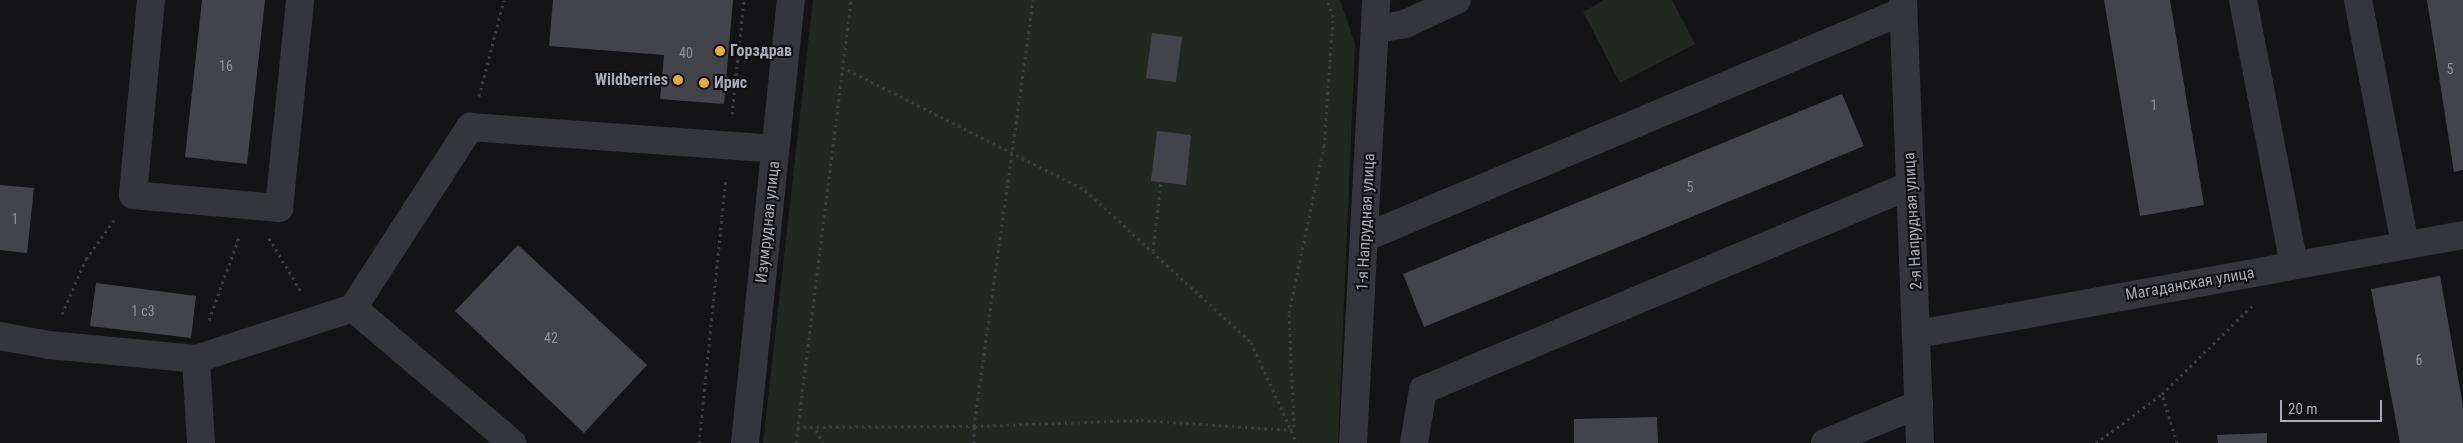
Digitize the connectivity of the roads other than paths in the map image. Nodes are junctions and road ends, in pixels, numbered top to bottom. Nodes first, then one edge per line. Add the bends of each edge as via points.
1 (151, 0) edge
2 (300, 0) edge
3 (791, 0) edge
4 (1376, 0) edge
5 (1457, 0) edge
6 (2243, 0) edge
7 (2358, 0) edge
8 (1903, 5) edge
9 (1375, 29) junction
10 (776, 149) junction
11 (1912, 185) junction
12 (2463, 235) edge
13 (1366, 237) junction
14 (2404, 245) junction
15 (2294, 265) junction
16 (353, 308) junction
17 (1918, 334) junction
18 (0, 336) edge
19 (196, 359) junction
20 (1919, 404) junction
21 (201, 443) edge
22 (512, 443) edge
23 (745, 443) edge
24 (1353, 443) edge
25 (1414, 443) edge
26 (1825, 443) edge
27 (1920, 443) edge

1 - 2 street via 133,195 279,208
3 - 10 street, Изумрудная улица
4 - 9 street, 1-я Напрудная улица
5 - 9 street via 1405,24
6 - 15 street
7 - 14 street
8 - 11 street, 2-я Напрудная улица
8 - 13 street
9 - 13 street, 1-я Напрудная улица
10 - 16 street via 470,128
10 - 23 street, Изумрудная улица
11 - 17 street, 2-я Напрудная улица
11 - 25 street via 1423,390
12 - 14 street, Магаданская улица
13 - 24 street, 1-я Напрудная улица
14 - 15 street, Магаданская улица
15 - 17 street, Магаданская улица
16 - 19 street
16 - 22 street
17 - 20 street, 2-я Напрудная улица
18 - 19 street
19 - 21 street
20 - 26 street
20 - 27 street, 2-я Напрудная улица

